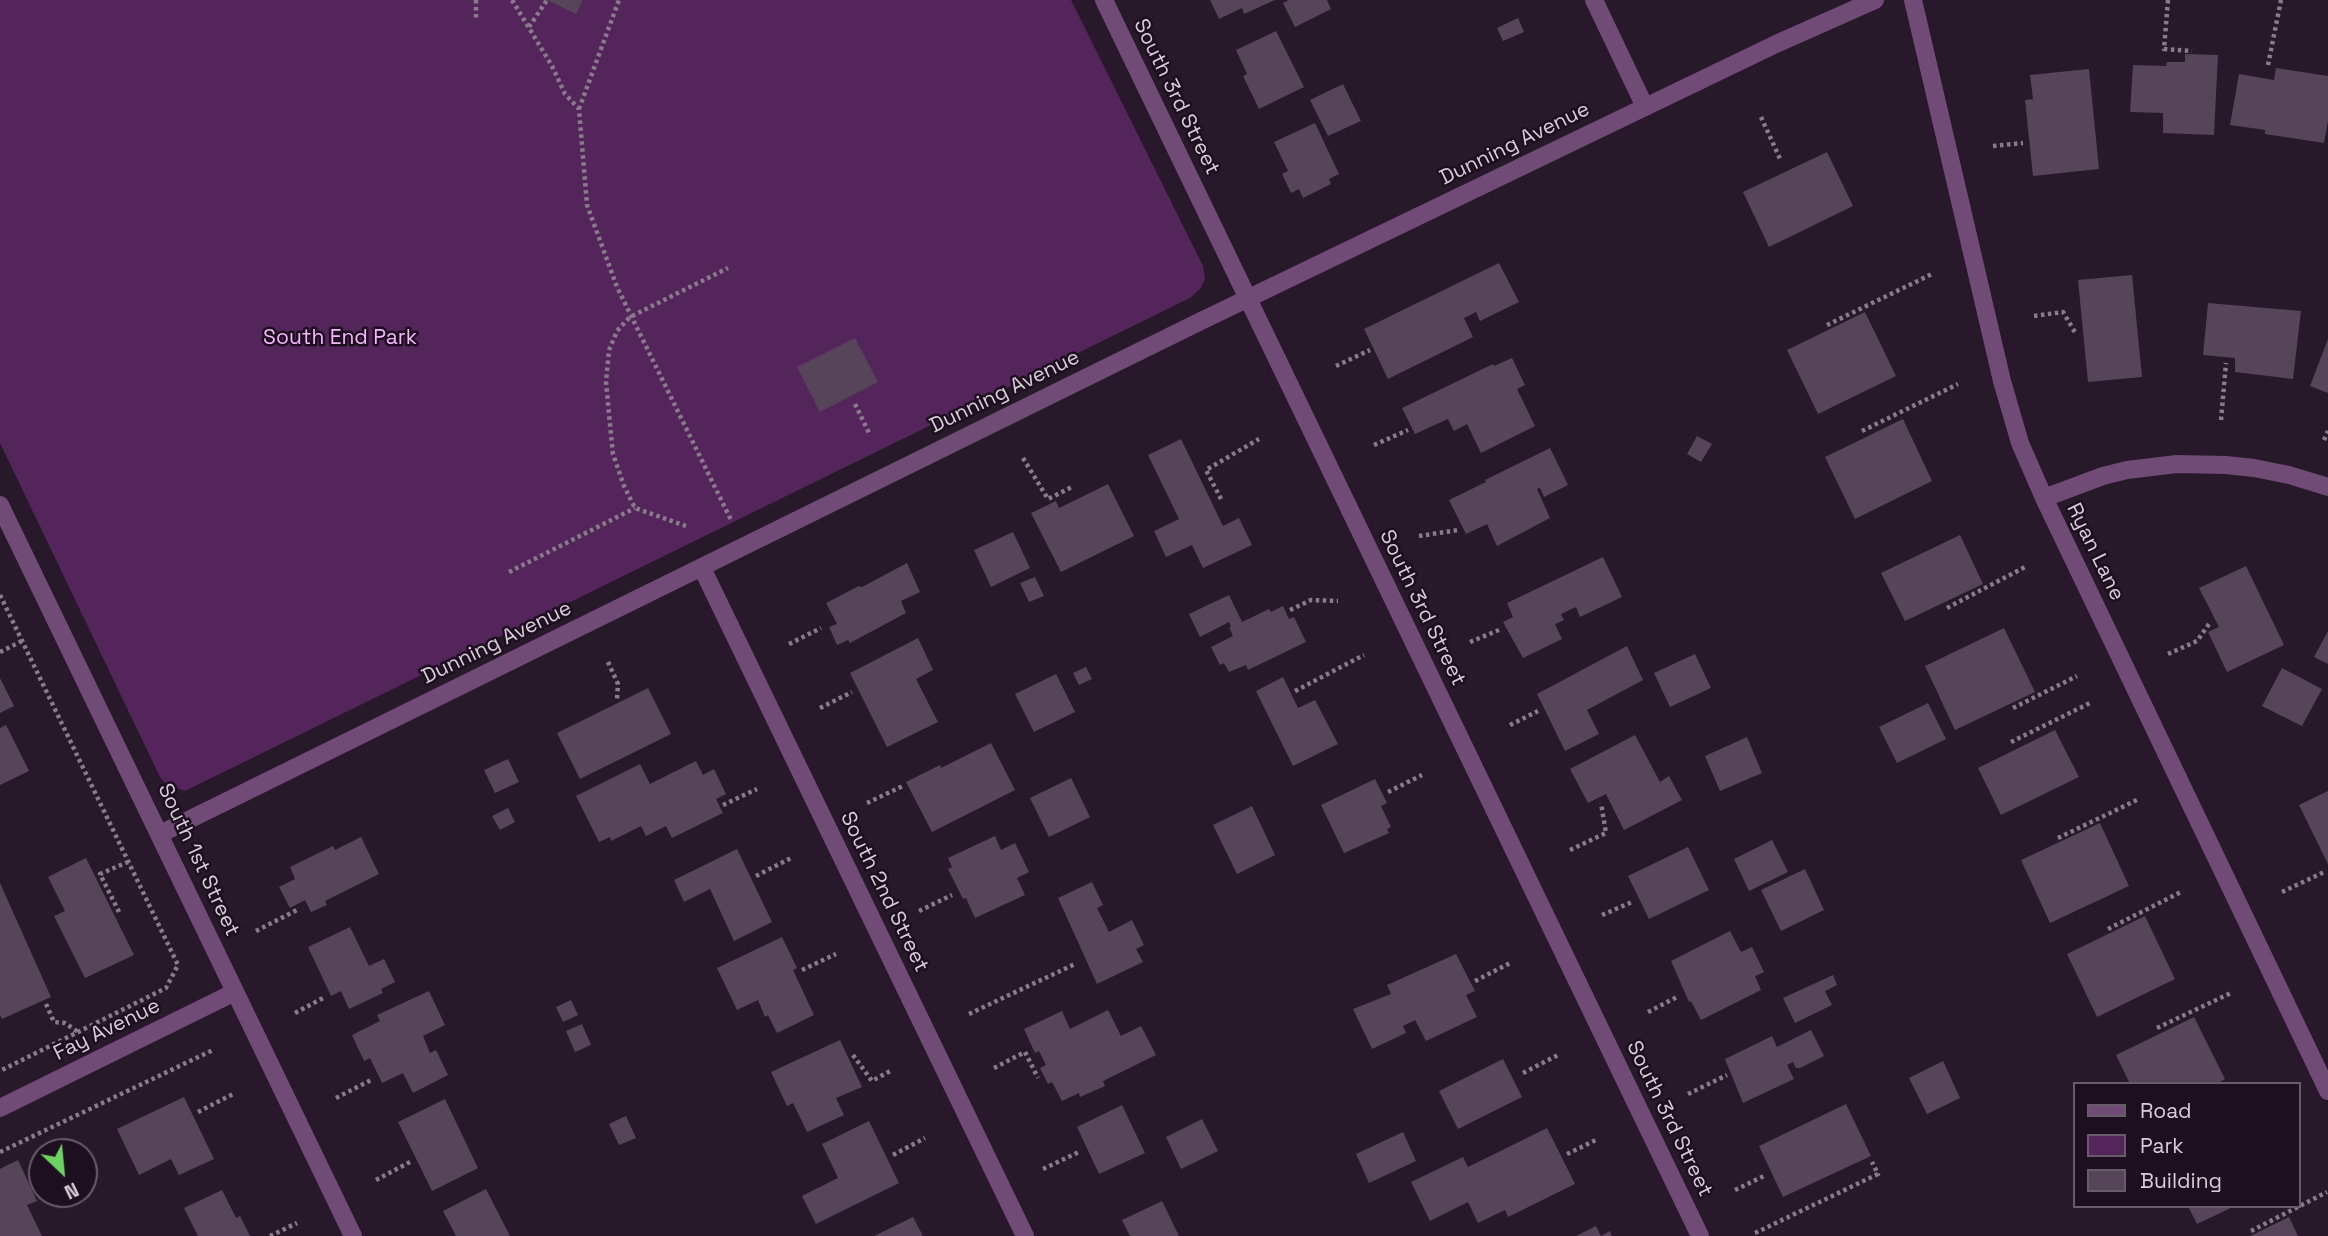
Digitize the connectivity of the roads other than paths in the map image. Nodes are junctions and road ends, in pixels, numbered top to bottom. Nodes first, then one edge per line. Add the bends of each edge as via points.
1 (1104, 0) edge
2 (1594, 0) edge
3 (1875, 0) edge
4 (1913, 0) edge
5 (1645, 107) junction
6 (1248, 299) junction
7 (2328, 487) edge
8 (2044, 498) junction
9 (2, 515) edge
10 (702, 568) junction
11 (160, 834) junction
12 (235, 992) junction
13 (2328, 1091) edge
14 (0, 1108) edge
15 (353, 1236) edge
16 (1025, 1236) edge
17 (1700, 1236) edge

1 - 6 street, South 3rd Street
2 - 5 street
3 - 5 street, Dunning Avenue
4 - 8 street, Ryan Lane via 2002,381 2020,443
5 - 6 street, Dunning Avenue
6 - 10 street, Dunning Avenue
6 - 17 street, South 3rd Street
7 - 8 street via 2255,468 2177,464 2103,476
8 - 13 street, Ryan Lane
9 - 11 street, South 1st Street
10 - 11 street, Dunning Avenue
10 - 16 street, South 2nd Street
11 - 12 street, South 1st Street
12 - 14 street, Fay Avenue
12 - 15 street, South 1st Street

